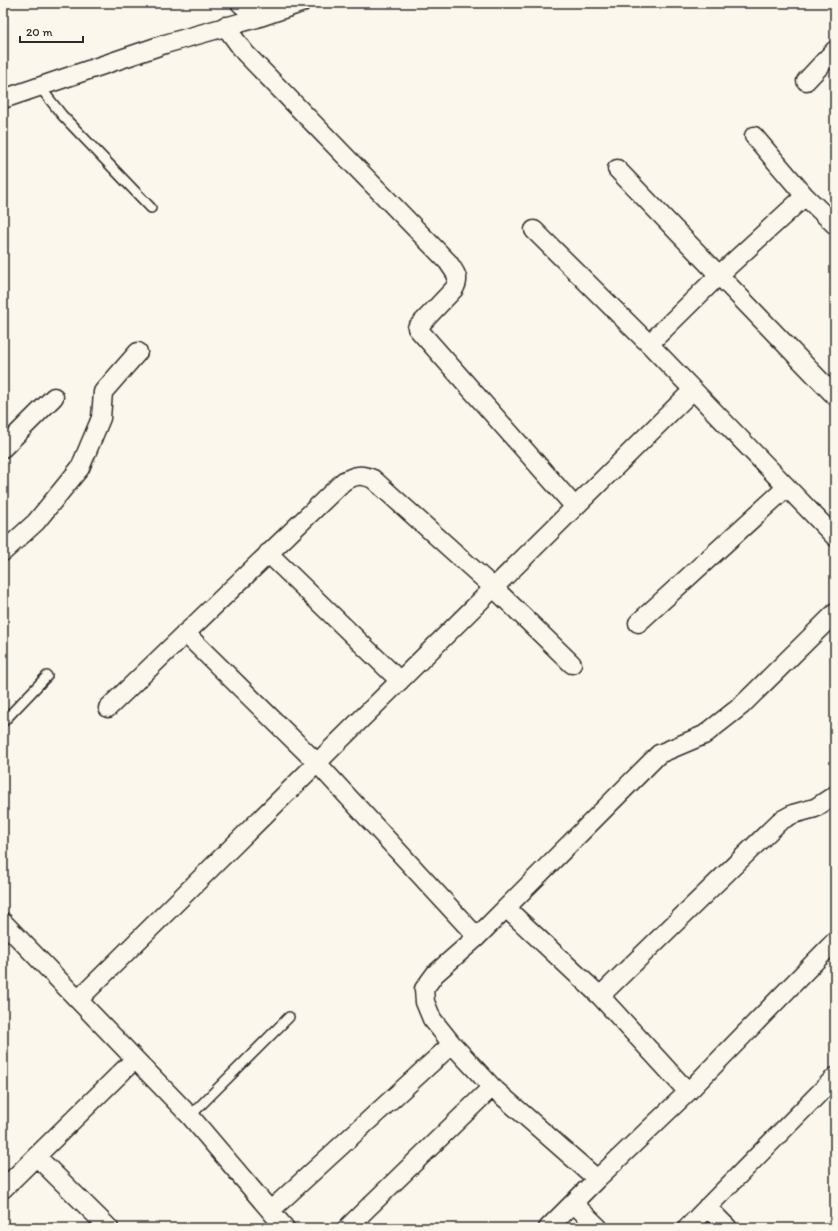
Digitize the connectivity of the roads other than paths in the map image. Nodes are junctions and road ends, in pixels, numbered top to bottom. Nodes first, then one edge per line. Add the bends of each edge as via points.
1 (240, 3) edge
2 (301, 3) edge
3 (256, 18) junction
4 (225, 26) junction
5 (835, 50) edge
6 (806, 81) dead end
7 (39, 86) junction
8 (3, 99) edge
9 (754, 136) dead end
10 (617, 169) dead end
11 (805, 196) junction
12 (151, 208) dead end
13 (835, 225) edge
14 (534, 230) dead end
15 (719, 275) junction
16 (649, 344) junction
17 (138, 352) dead end
18 (692, 391) junction
19 (835, 396) edge
20 (54, 397) dead end
21 (3, 448) edge
22 (786, 487) junction
23 (575, 507) junction
24 (835, 537) edge
25 (3, 552) edge
26 (268, 552) junction
27 (494, 588) junction
28 (835, 613) edge
29 (638, 623) dead end
30 (185, 633) junction
31 (572, 664) dead end
32 (47, 676) dead end
33 (400, 681) junction
34 (108, 708) dead end
35 (3, 722) edge
36 (317, 763) junction
37 (835, 795) edge
38 (506, 908) junction
39 (3, 922) edge
40 (477, 937) junction
41 (835, 941) edge
42 (600, 996) junction
43 (78, 1000) junction
44 (290, 1017) dead end
45 (452, 1044) junction
46 (135, 1059) junction
47 (835, 1077) edge
48 (492, 1087) junction
49 (688, 1092) junction
50 (190, 1116) junction
51 (36, 1156) junction
52 (596, 1179) junction
53 (3, 1189) edge
54 (573, 1203) junction
55 (707, 1207) junction
56 (271, 1210) junction
57 (109, 1228) edge
58 (285, 1228) edge
59 (347, 1228) edge
60 (548, 1228) edge
61 (599, 1228) edge
62 (687, 1228) edge
63 (728, 1228) edge

1 - 3 street
2 - 3 street
3 - 4 street
4 - 7 street
4 - 23 street via 245,53 448,262 458,277 458,282 417,328
5 - 6 street
7 - 8 street
7 - 12 lane via 62,115
9 - 11 street
10 - 15 street
11 - 13 street
11 - 15 street
14 - 16 street
15 - 16 street
15 - 19 street
16 - 18 street
17 - 25 street via 103,392 101,418 80,468 36,522
18 - 22 street
18 - 23 street
20 - 21 street
22 - 24 street
22 - 29 street
23 - 27 street
26 - 27 street via 344,481 362,474 373,479
26 - 30 street
26 - 33 street
27 - 31 street
27 - 33 street
28 - 38 street via 741,706 704,735 659,754
30 - 34 street
30 - 36 street
32 - 35 lane
33 - 36 street
36 - 40 street
36 - 43 street
37 - 42 street via 815,808 793,814 780,821
38 - 40 street
38 - 42 street
39 - 43 street
40 - 45 street via 435,974 424,989 425,1002 432,1019
41 - 49 street
42 - 49 street
43 - 46 street
44 - 50 lane
45 - 48 street
45 - 56 street
46 - 50 street
46 - 51 street
47 - 55 street
48 - 52 street
48 - 59 street
49 - 52 street
50 - 56 street
51 - 53 street
51 - 57 street
52 - 54 street
54 - 60 street
54 - 61 street
55 - 62 street
55 - 63 street
56 - 58 street

